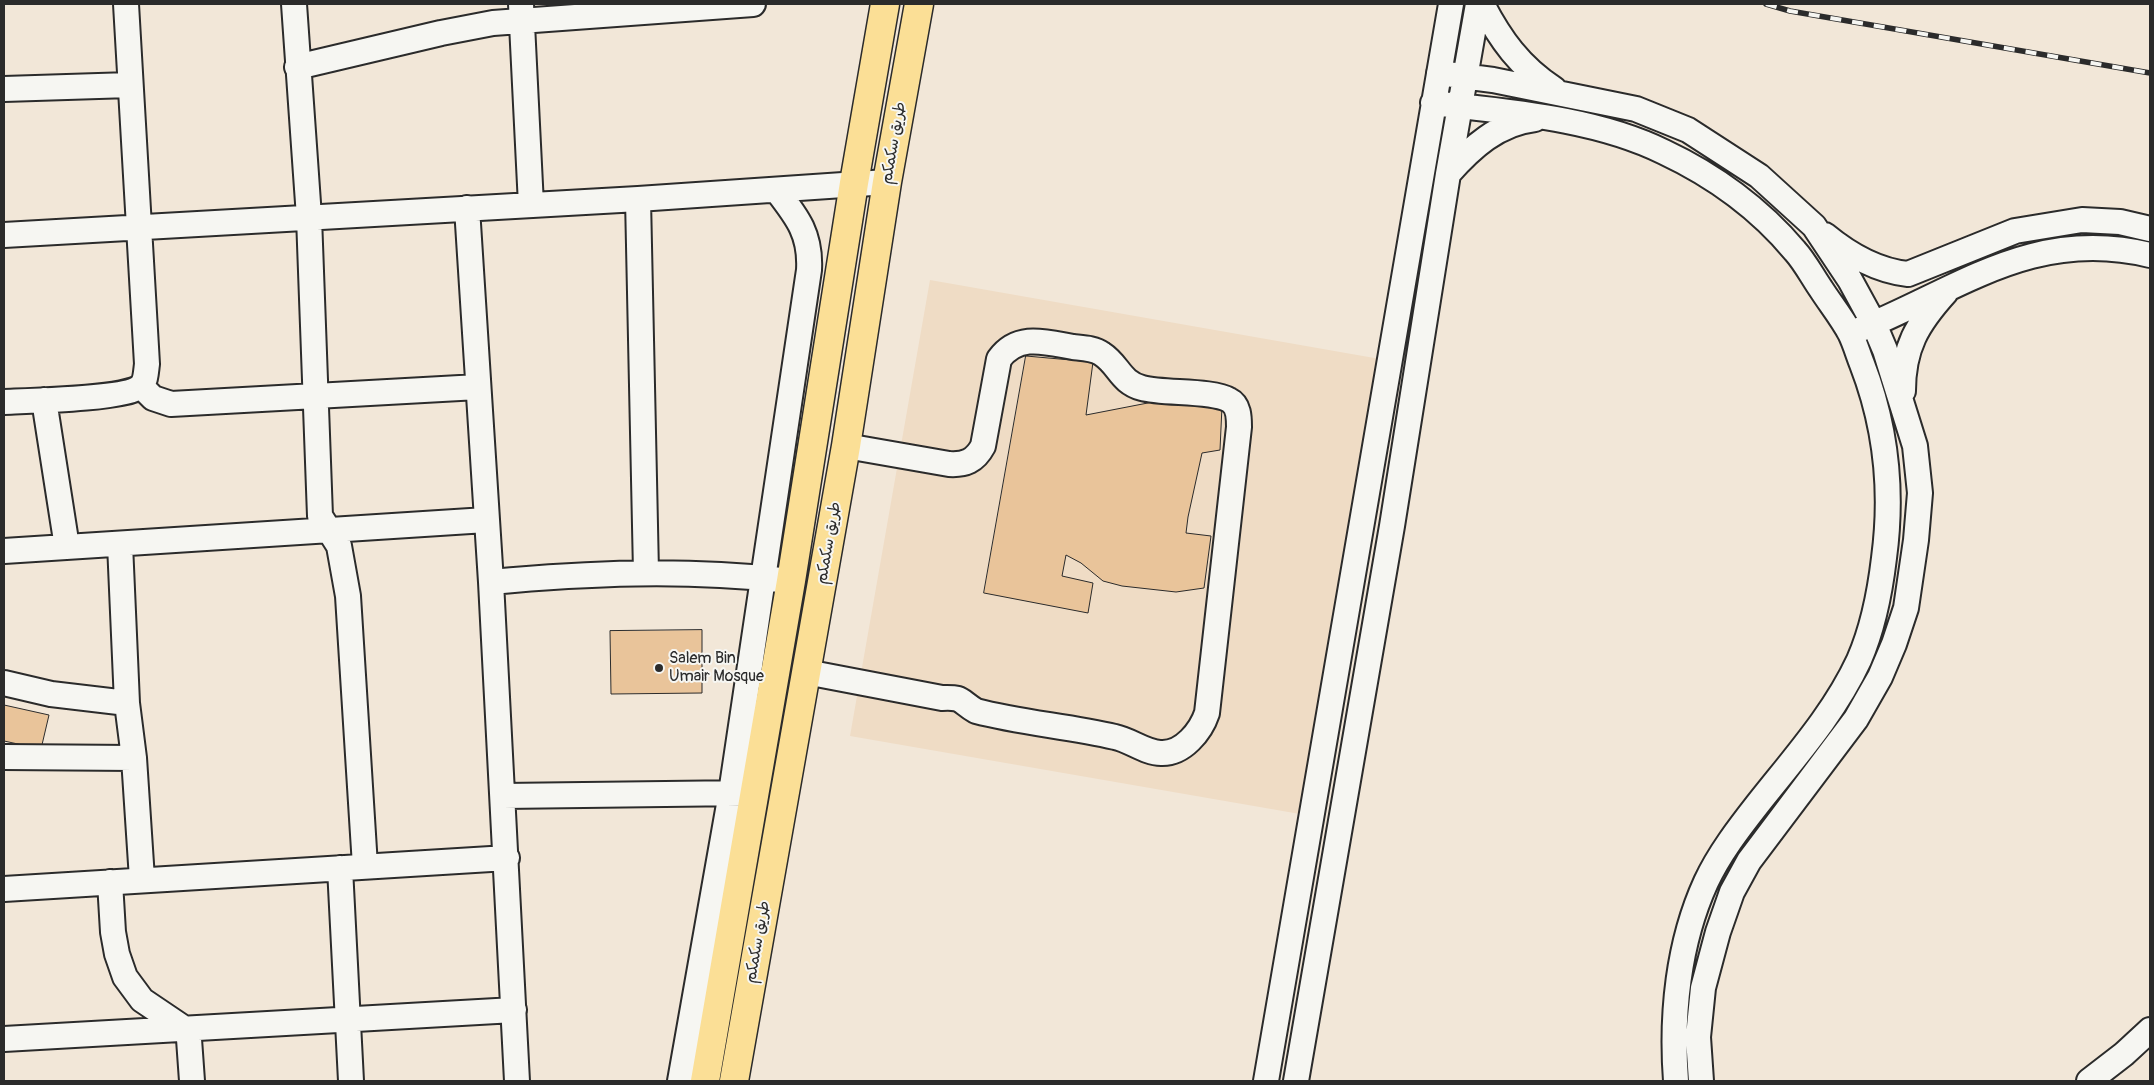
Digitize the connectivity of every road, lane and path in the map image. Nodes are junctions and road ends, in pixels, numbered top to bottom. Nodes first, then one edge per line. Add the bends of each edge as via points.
1 (126, 4) edge
2 (294, 4) edge
3 (753, 4) edge
4 (885, 4) edge
5 (919, 4) edge
6 (1451, 4) edge
7 (1478, 4) edge
8 (1482, 4) edge
9 (689, 6) edge
10 (521, 12) edge
11 (298, 67) junction
12 (1439, 73) junction
13 (1466, 76) junction
14 (130, 85) junction
15 (4, 89) edge
16 (1561, 94) junction
17 (1434, 102) junction
18 (1460, 106) junction
19 (1550, 118) junction
20 (1448, 174) junction
21 (887, 182) junction
22 (854, 184) junction
23 (778, 191) junction
24 (638, 199) junction
25 (531, 205) junction
26 (467, 208) junction
27 (308, 218) junction
28 (1814, 226) junction
29 (139, 227) junction
30 (2150, 229) edge
31 (4, 235) edge
32 (2150, 255) edge
33 (1952, 286) junction
34 (1874, 324) junction
35 (1850, 334) junction
36 (141, 386) junction
37 (478, 387) junction
38 (316, 396) junction
39 (44, 400) junction
40 (4, 402) edge
41 (1904, 408) junction
42 (846, 446) junction
43 (486, 520) junction
44 (330, 532) junction
45 (120, 544) junction
46 (67, 547) junction
47 (4, 550) edge
48 (646, 572) junction
49 (778, 579) junction
50 (491, 582) junction
51 (806, 672) junction
52 (4, 683) edge
53 (127, 703) junction
54 (4, 757) edge
55 (134, 758) junction
56 (743, 793) junction
57 (503, 796) junction
58 (507, 858) junction
59 (365, 866) junction
60 (340, 868) junction
61 (142, 879) junction
62 (110, 882) junction
63 (4, 889) edge
64 (514, 1010) junction
65 (348, 1020) junction
66 (185, 1029) junction
67 (2150, 1030) edge
68 (4, 1039) edge
69 (192, 1081) edge
70 (351, 1081) edge
71 (517, 1081) edge
72 (680, 1081) edge
73 (705, 1081) edge
74 (734, 1081) edge
75 (1266, 1081) edge
76 (1296, 1081) edge
77 (1676, 1081) edge
78 (1701, 1081) edge
79 (2089, 1081) edge

1 - 14 street
2 - 11 street
3 - 9 street
4 - 22 main road, طريق سكمكم
5 - 21 main road, طريق سكمكم
6 - 12 street
7 - 13 street
8 - 16 street via 1504,44 1540,80
9 - 10 street
10 - 11 street
10 - 25 street
11 - 27 street
12 - 13 street
12 - 17 street
13 - 16 street
13 - 18 street
14 - 15 street
14 - 29 street
16 - 28 street via 1636,109 1688,130 1759,176
17 - 18 street
17 - 75 street
18 - 19 street
18 - 20 street
19 - 20 street via 1531,120 1496,132 1480,142
19 - 35 street via 1599,128 1662,150 1708,176 1755,211 1796,251
20 - 76 street via 1392,526
21 - 22 street
21 - 42 main road, طريق سكمكم
22 - 23 street
22 - 49 main road, طريق سكمكم
23 - 24 street
23 - 49 street via 804,229 810,256
24 - 25 street
24 - 48 street
25 - 26 street
26 - 27 street
26 - 37 street
27 - 29 street
27 - 38 street
28 - 30 street via 1864,260 1891,272 1908,274 2015,231 2082,220 2120,222
28 - 34 street via 1850,280
29 - 31 street
29 - 36 street via 147,364
32 - 33 street via 2091,247 2054,250 2002,265
33 - 34 street
33 - 41 street via 1927,313 1913,336 1903,376
34 - 35 street
34 - 41 street
35 - 77 street via 1882,432 1888,480 1888,528 1879,596 1860,658 1834,707 1756,806 1707,880 1693,915 1678,980 1673,1038
36 - 38 street via 153,398 171,404
36 - 39 street via 128,392
37 - 38 street
37 - 43 street
38 - 44 street via 320,516
39 - 40 street
39 - 46 street
41 - 78 street via 1915,446 1920,493 1906,608 1880,677 1856,720 1749,861 1732,892 1703,988 1698,1037
42 - 51 main road, طريق سكمكم
42 - 51 street via 949,464 963,465 972,460 983,446 999,359 1006,349 1028,341 1097,351 1111,361 1125,381 1141,388 1229,400 1236,406 1239,427 1208,713 1194,736 1175,750 1162,753 1112,736 982,713 955,697 942,698
43 - 44 street
43 - 50 street
44 - 45 street
44 - 59 street via 339,546 348,596
45 - 46 street
45 - 53 street
46 - 47 street
48 - 49 street
48 - 50 street
49 - 56 main road, طريق سكمكم
50 - 57 street
51 - 74 main road, طريق سكمكم
52 - 53 street via 51,694
53 - 55 street
54 - 55 street
55 - 61 street
56 - 57 street
56 - 72 street
56 - 73 main road, طريق سكمكم
57 - 58 street
58 - 59 street
58 - 64 street
59 - 60 street
60 - 61 street
60 - 65 street
61 - 62 street
62 - 63 street
62 - 66 street via 113,932 125,977 142,1000
64 - 65 street
64 - 71 street
65 - 66 street
65 - 70 street
66 - 68 street
66 - 69 street via 189,1039
67 - 79 street

